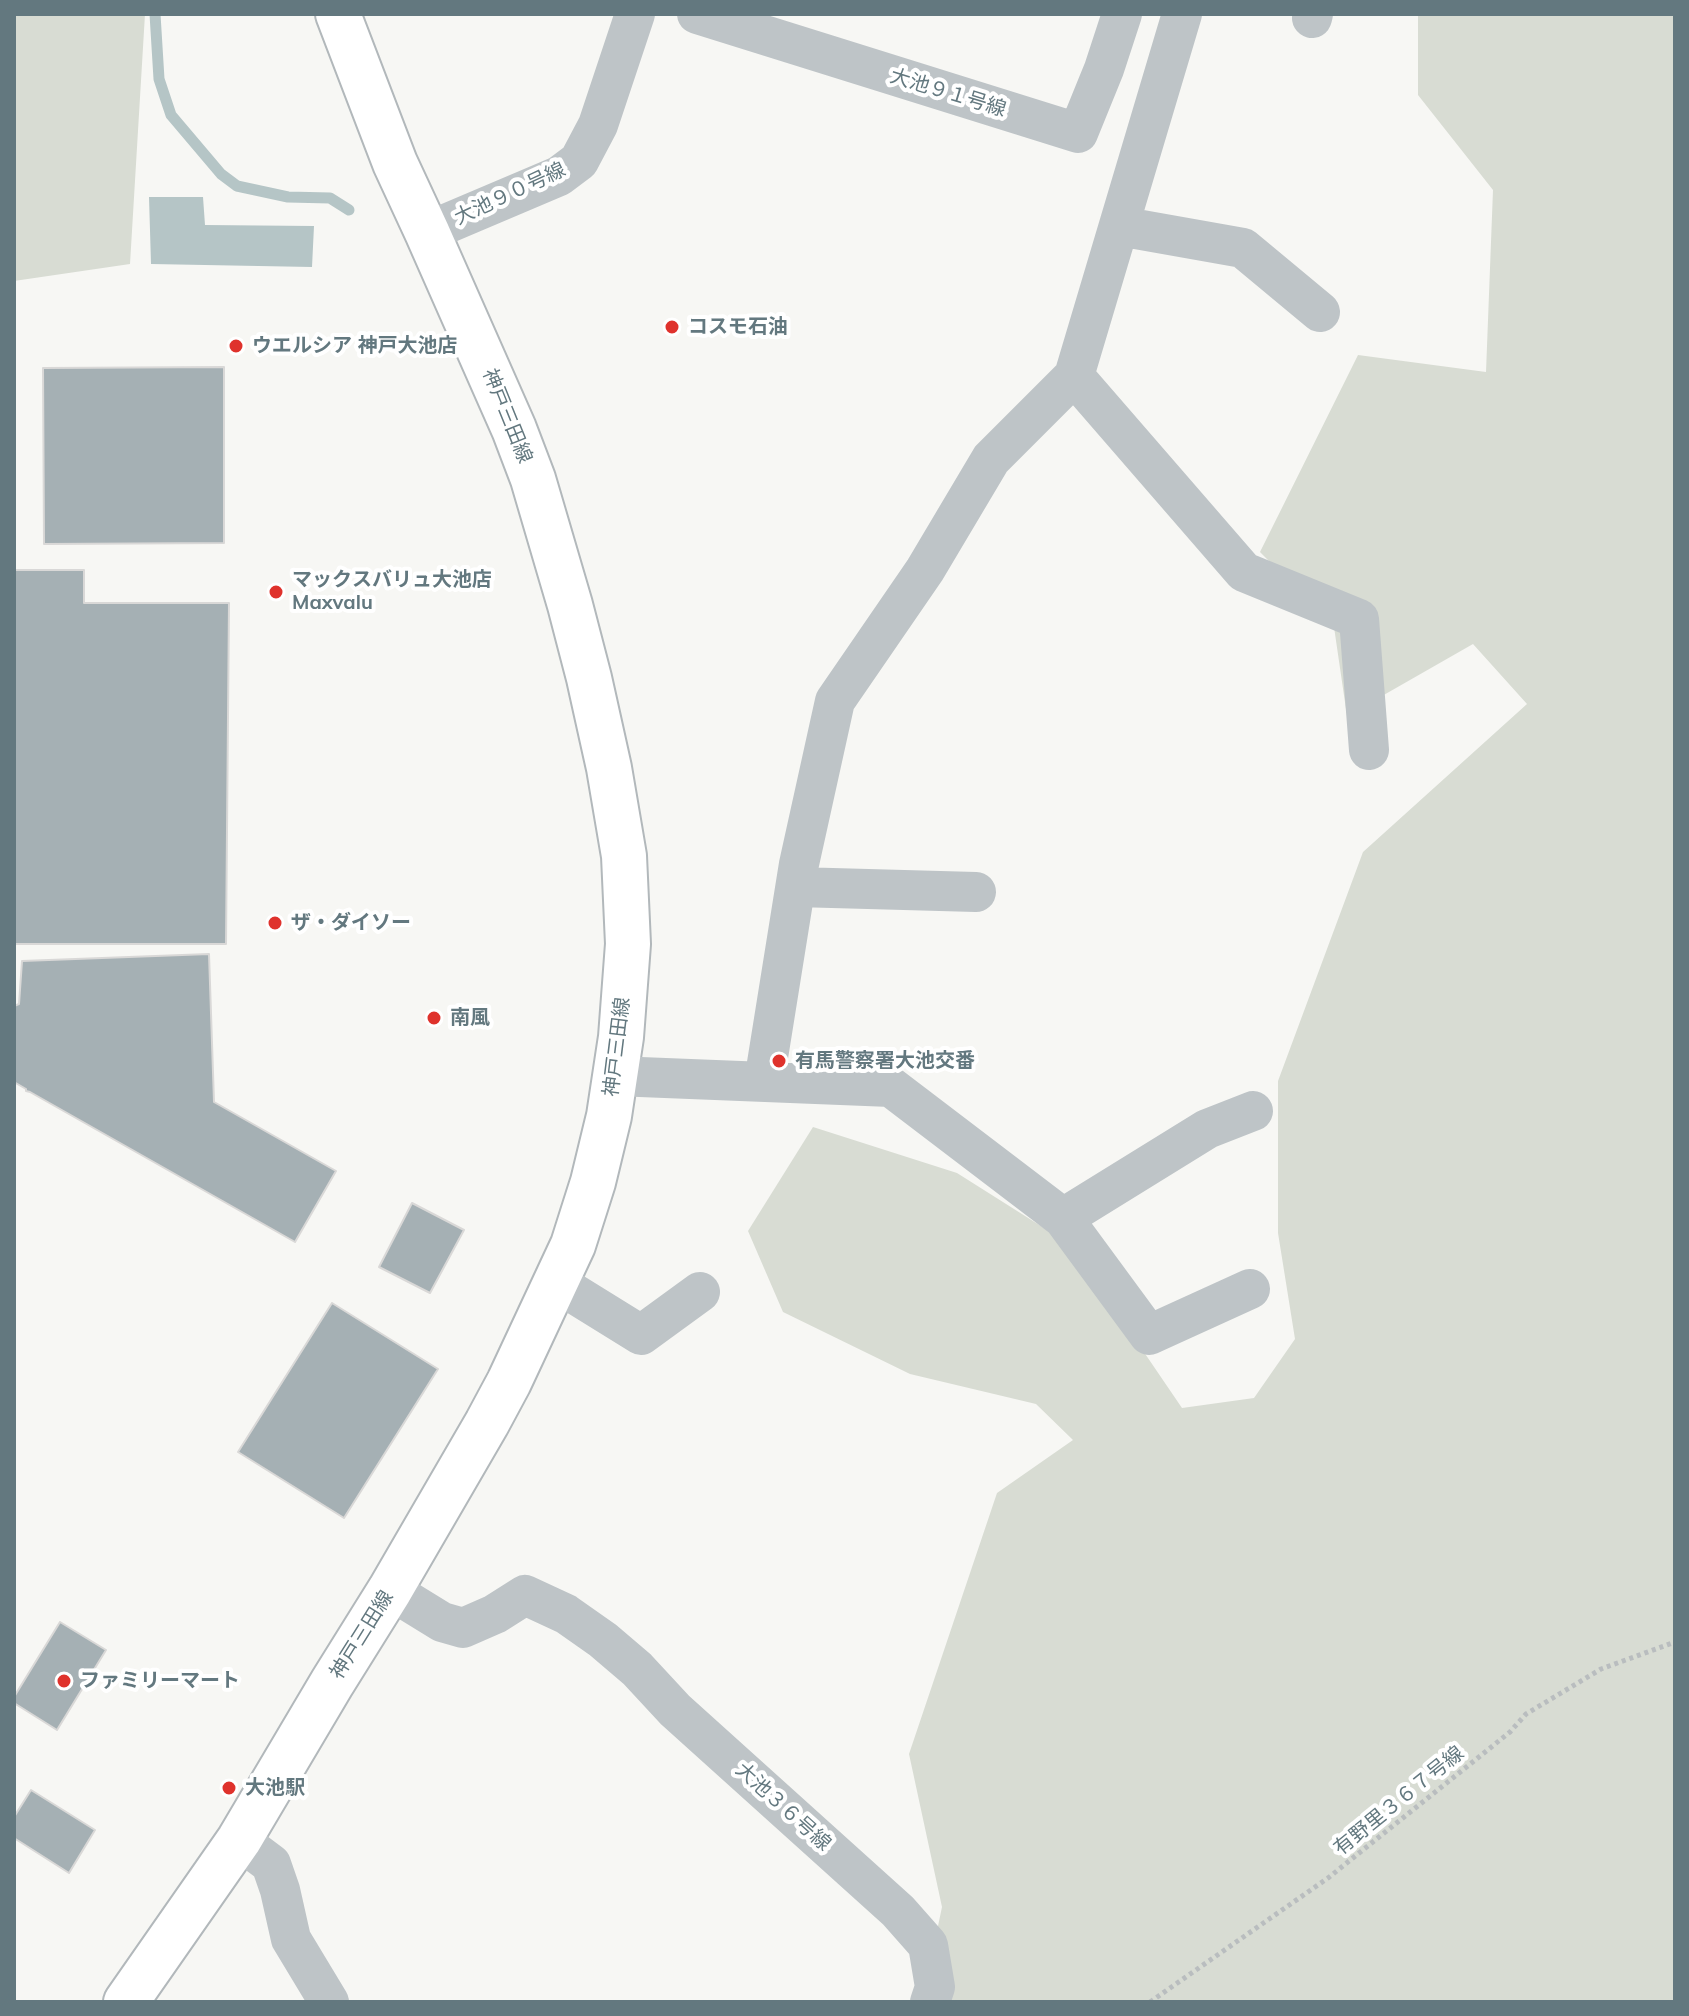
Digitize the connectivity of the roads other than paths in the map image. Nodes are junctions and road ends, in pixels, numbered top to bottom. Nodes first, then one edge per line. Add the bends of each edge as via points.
1 (338, 14) edge
2 (635, 14) edge
3 (697, 14) edge
4 (1122, 14) edge
5 (1182, 14) edge
6 (1119, 226) junction
7 (427, 232) junction
8 (1320, 312) dead end
9 (1074, 376) junction
10 (1369, 750) dead end
11 (796, 887) junction
12 (976, 892) dead end
13 (615, 1076) junction
14 (764, 1082) junction
15 (1253, 1111) dead end
16 (1063, 1218) junction
17 (557, 1283) junction
18 (1250, 1289) dead end
19 (700, 1292) dead end
20 (390, 1590) junction
21 (239, 1840) junction
22 (126, 2002) edge
23 (329, 2002) edge
24 (930, 2002) edge

1 - 7 main road, 神戸三田線
2 - 7 street, 大池９０号線 via 598,125 579,161 559,176
3 - 4 street, 大池９１号線 via 1078,133
5 - 6 street
6 - 8 street via 1243,248
6 - 9 street
7 - 13 main road, 神戸三田線 via 533,479 589,678 624,856 628,944
9 - 10 street via 1244,572 1359,619
9 - 11 street via 991,459 925,570 835,701
11 - 12 street
11 - 14 street
13 - 14 street
13 - 17 main road, 神戸三田線 via 593,1182
14 - 16 street via 891,1087
15 - 16 street via 1207,1129
16 - 18 street via 1149,1335
17 - 19 street via 641,1335
17 - 20 main road, 神戸三田線 via 495,1410
20 - 21 main road, 神戸三田線
20 - 24 street, 大池３６号線 via 442,1622 463,1628 525,1595 566,1614 603,1640 898,1911 928,1945 935,1987
21 - 22 main road, 神戸三田線
21 - 23 street via 271,1864 291,1939

